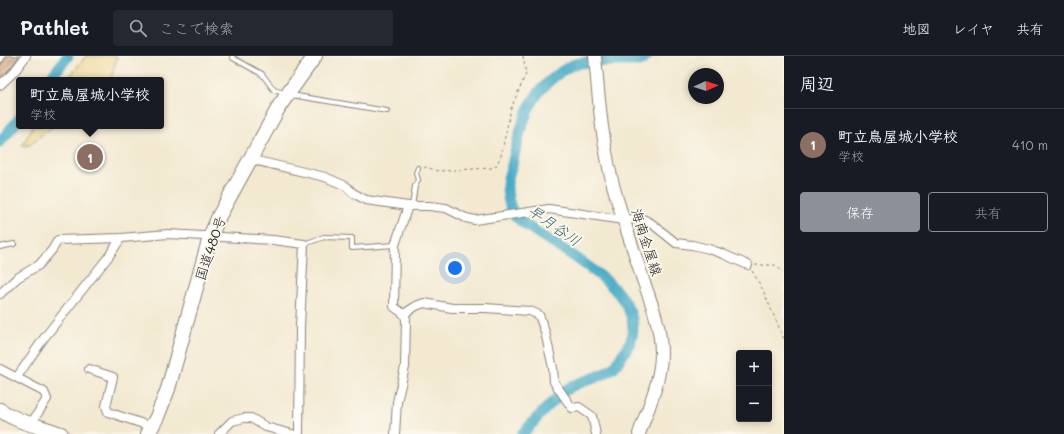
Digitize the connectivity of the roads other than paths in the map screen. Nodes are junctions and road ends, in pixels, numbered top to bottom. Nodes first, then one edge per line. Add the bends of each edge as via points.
1 (26, 56) edge
2 (232, 56) edge
3 (315, 56) edge
4 (595, 56) edge
5 (0, 85) edge
6 (288, 94) junction
7 (387, 111) dead end
8 (249, 159) junction
9 (418, 168) road end
10 (410, 206) junction
11 (624, 220) junction
12 (210, 237) junction
13 (120, 238) junction
14 (14, 244) dead end
15 (304, 244) junction
16 (395, 245) junction
17 (0, 247) edge
18 (748, 265) road end
19 (0, 294) edge
20 (404, 314) junction
21 (0, 369) edge
22 (89, 369) dead end
23 (17, 377) junction
24 (0, 410) edge
25 (30, 424) junction
26 (150, 430) edge
27 (61, 434) edge
28 (219, 434) edge
29 (292, 434) edge
30 (299, 434) edge
31 (395, 434) edge
32 (596, 434) edge
33 (639, 434) edge

1 - 5 street
2 - 6 lane via 262,74 274,90
3 - 6 highway, 国道480号
4 - 11 main road, 海南金屋線 via 608,162
6 - 7 lane
6 - 8 highway, 国道480号
8 - 10 street via 324,177 346,186 366,200
8 - 12 highway, 国道480号
9 - 10 lane via 418,180
10 - 11 street via 446,208 475,220 548,209
10 - 16 street
11 - 18 street via 641,218 676,243 709,249
11 - 33 main road, 海南金屋線 via 661,341 660,369
12 - 13 street via 168,234
12 - 15 street
12 - 26 highway, 国道480号 via 168,389
13 - 19 street via 58,240 39,265 17,278
13 - 23 street
14 - 17 lane
15 - 16 lane via 324,237 352,238 352,248
15 - 30 street
16 - 20 street via 394,307
20 - 31 street via 405,367 397,402
20 - 32 street via 424,303 452,308 530,311 539,315 545,332 554,382 572,408 579,407 592,416
21 - 23 street
22 - 26 street via 113,377 106,406 108,412
23 - 25 street via 44,392 47,399
24 - 25 highway
25 - 27 highway
28 - 29 street via 232,421 251,418 266,427

